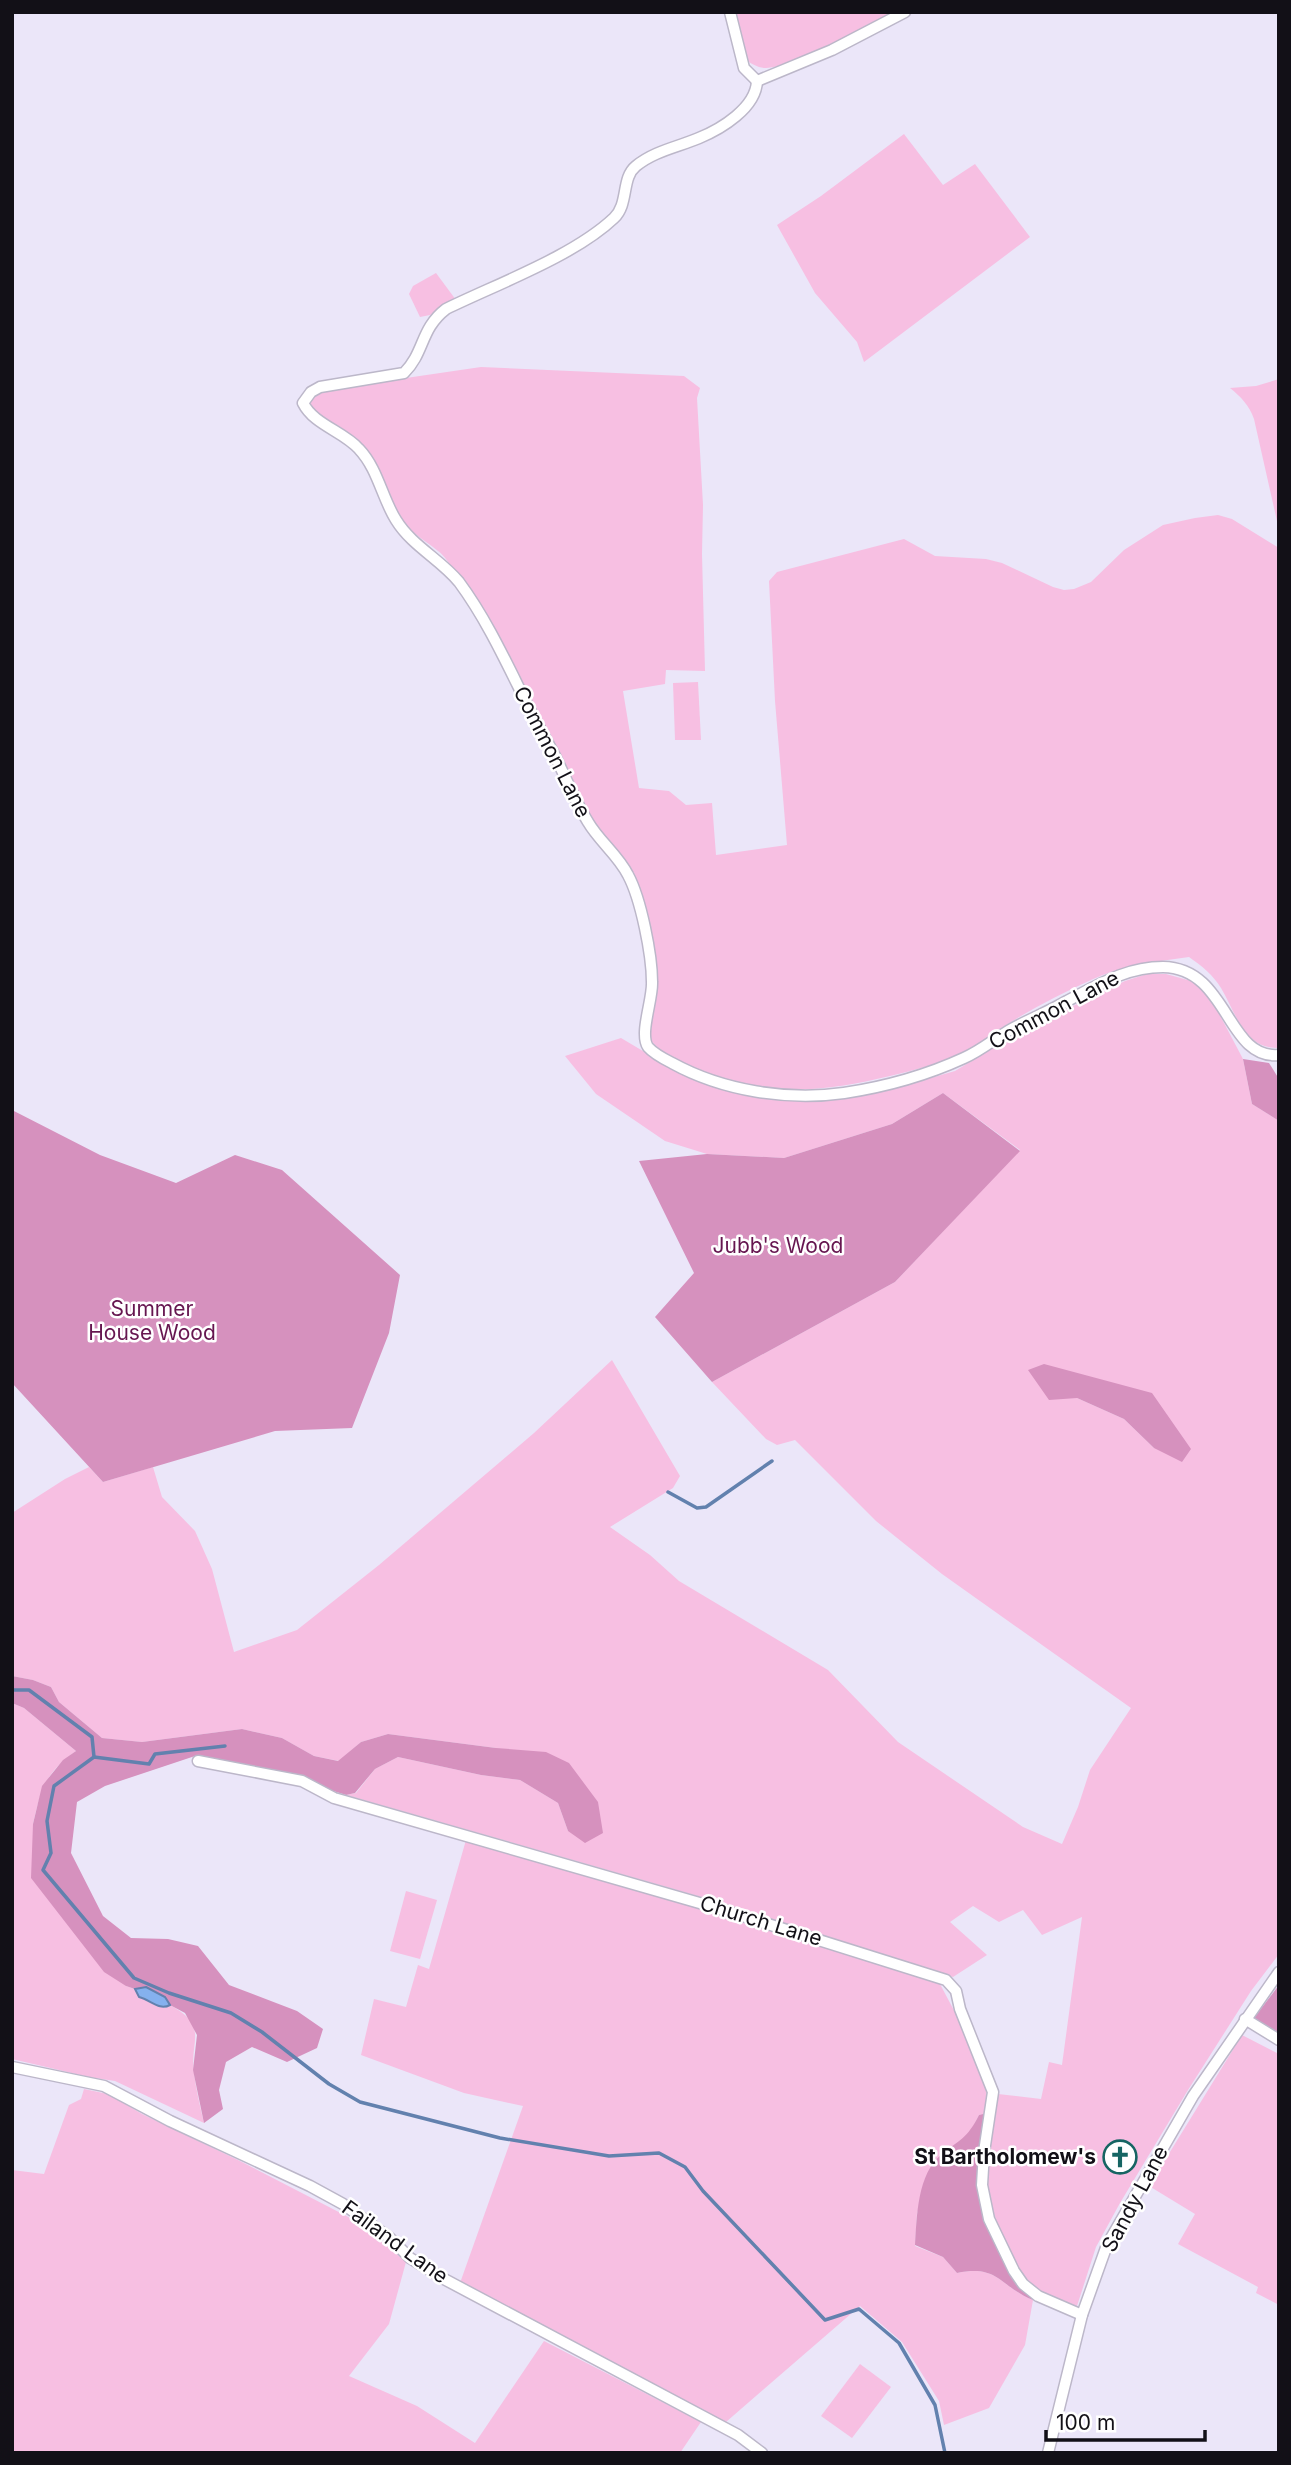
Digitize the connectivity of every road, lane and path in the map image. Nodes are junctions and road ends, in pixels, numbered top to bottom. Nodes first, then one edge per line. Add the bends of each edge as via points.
1 (730, 12) edge
2 (905, 12) edge
3 (757, 81) junction
4 (1279, 1055) edge
5 (198, 1761) dead end
6 (1279, 1972) edge
7 (1245, 2019) junction
8 (1279, 2040) edge
9 (12, 2067) edge
10 (1082, 2315) junction
11 (762, 2453) edge
12 (1048, 2453) edge

1 - 3 street via 744,68
2 - 3 street via 832,50
3 - 4 street, Common Lane via 751,101 714,130 637,165 630,172 622,211 592,235 433,319 404,373 320,387 303,403 306,410 360,449 409,538 462,587 498,644 590,825 627,873 636,894 652,982 644,1039 660,1056 709,1079 757,1091 844,1093 931,1072 968,1057 1092,986 1122,974 1166,967 1197,976 1251,1047 1262,1054
5 - 10 street, Church Lane via 302,1781 334,1798 946,1979 956,1991 993,2092 982,2185 989,2219 1023,2284 1038,2296
6 - 7 street, Sandy Lane
7 - 8 street
7 - 10 street, Sandy Lane via 1193,2096 1107,2245
9 - 11 street, Failand Lane via 104,2086 310,2186 343,2204 444,2279 738,2435
10 - 12 street, Sandy Lane

